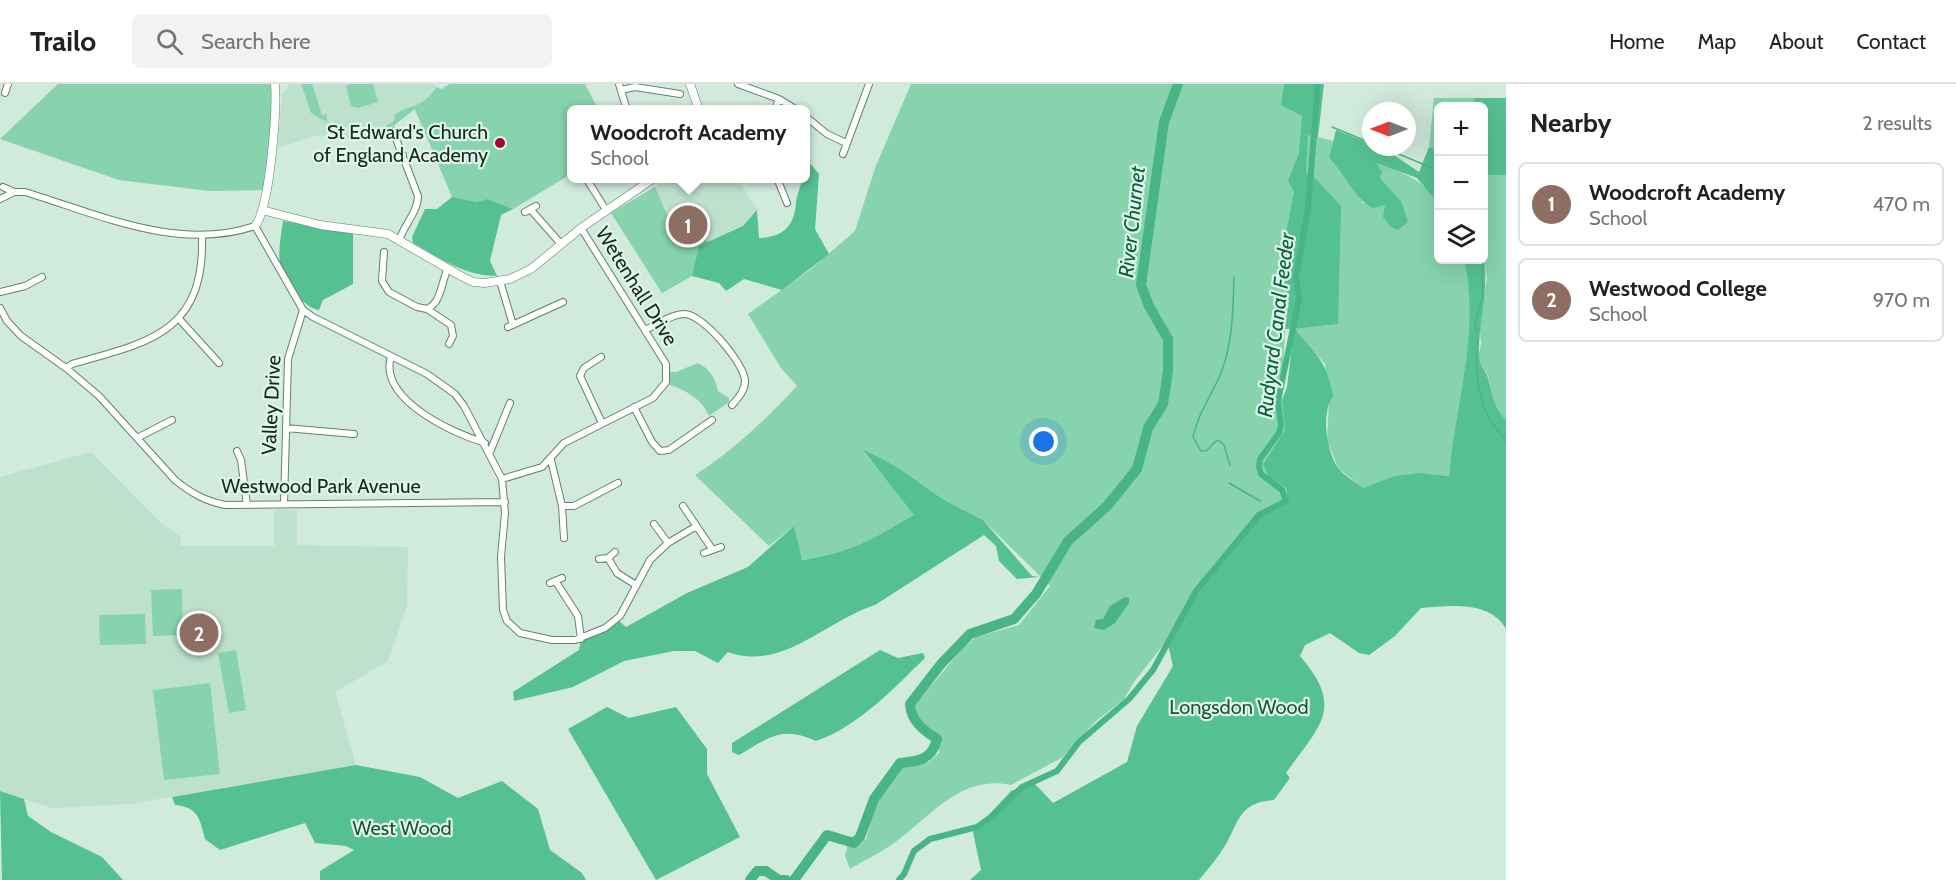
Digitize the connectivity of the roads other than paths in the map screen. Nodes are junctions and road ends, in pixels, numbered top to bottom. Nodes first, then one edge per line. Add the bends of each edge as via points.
1 (8, 84) edge
2 (275, 84) edge
3 (690, 84) edge
4 (738, 84) edge
5 (869, 84) edge
6 (620, 87) edge
7 (5, 93) dead end
8 (680, 94) dead end
9 (779, 99) junction
10 (625, 105) edge
11 (697, 105) edge
12 (777, 105) edge
13 (789, 105) edge
14 (810, 120) edge
15 (393, 130) dead end
16 (846, 143) junction
17 (843, 154) dead end
18 (403, 155) junction
19 (376, 159) dead end
20 (589, 183) edge
21 (646, 183) edge
22 (779, 183) edge
23 (3, 187) dead end
24 (14, 192) junction
25 (0, 199) edge
26 (787, 203) dead end
27 (530, 209) dead end
28 (262, 210) junction
29 (606, 210) junction
30 (255, 226) junction
31 (581, 228) junction
32 (202, 235) junction
33 (400, 238) junction
34 (561, 244) junction
35 (384, 252) dead end
36 (448, 268) junction
37 (42, 277) dead end
38 (500, 281) junction
39 (0, 292) edge
40 (563, 302) dead end
41 (427, 309) junction
42 (0, 310) edge
43 (303, 310) junction
44 (180, 320) junction
45 (645, 330) junction
46 (449, 344) dead end
47 (392, 356) junction
48 (601, 357) dead end
49 (219, 363) dead end
50 (66, 368) junction
51 (732, 393) dead end
52 (738, 399) junction
53 (510, 403) dead end
54 (732, 405) dead end
55 (634, 407) junction
56 (172, 420) dead end
57 (712, 420) dead end
58 (602, 423) junction
59 (286, 428) junction
60 (354, 434) dead end
61 (136, 438) junction
62 (485, 443) junction
63 (237, 451) dead end
64 (490, 452) junction
65 (551, 460) junction
66 (502, 479) junction
67 (618, 483) dead end
68 (505, 502) junction
69 (284, 504) junction
70 (247, 506) junction
71 (562, 506) junction
72 (683, 506) dead end
73 (654, 524) dead end
74 (695, 527) junction
75 (564, 538) dead end
76 (668, 543) junction
77 (721, 547) dead end
78 (712, 549) junction
79 (615, 552) dead end
80 (704, 553) dead end
81 (608, 558) junction
82 (599, 559) dead end
83 (556, 581) dead end
84 (636, 585) junction
85 (581, 639) junction

1 - 7 street
2 - 28 street
3 - 11 street
4 - 9 street
5 - 16 street
6 - 8 street
6 - 10 street
9 - 12 street
9 - 13 street
14 - 16 street
15 - 18 street
16 - 17 street
18 - 19 street
18 - 33 street via 418,201
20 - 29 street
21 - 29 street
22 - 26 street
23 - 24 street
24 - 25 street
24 - 32 street via 167,234
27 - 34 street
28 - 30 street
28 - 33 street via 320,225 371,230
29 - 31 street
30 - 32 street
30 - 43 street
31 - 34 street
31 - 45 street, Wetenhall Drive
32 - 44 street via 200,277
33 - 36 street
34 - 38 street via 531,270
35 - 41 street via 385,287
36 - 38 street via 474,282
36 - 41 street via 439,297
37 - 39 street
38 - 40 street via 510,326
41 - 46 street via 451,325 453,336
42 - 50 street, Westwood Park Avenue via 21,336
43 - 47 street
43 - 59 street, Valley Drive via 288,359
44 - 49 street
44 - 50 street via 137,344
45 - 52 street via 681,314 698,318 742,367 745,386
45 - 55 street, Wetenhall Drive via 666,364 667,376 659,393
47 - 62 street via 428,374 455,394
47 - 62 street via 391,378 407,399 441,424
48 - 58 street via 584,368 580,376
50 - 61 street, Westwood Park Avenue via 99,396
51 - 52 street
52 - 54 street
53 - 64 street
55 - 57 street via 660,451 669,450
55 - 58 street, Wetenhall Drive
56 - 61 street
58 - 65 street, Wetenhall Drive via 564,442
59 - 60 street
59 - 69 street, Valley Drive
61 - 70 street, Westwood Park Avenue via 191,493 215,503
62 - 64 street
63 - 70 street
64 - 66 street
65 - 66 street, Wetenhall Drive via 537,470
65 - 71 street
66 - 68 street
67 - 71 street via 574,506
68 - 69 street, Westwood Park Avenue
68 - 85 street via 501,557 507,621 527,636
69 - 70 street, Westwood Park Avenue
71 - 75 street
72 - 74 street
73 - 76 street
74 - 76 street
74 - 78 street
76 - 84 street via 650,560
77 - 78 street
78 - 80 street
79 - 81 street
81 - 82 street
81 - 84 street via 617,573
83 - 85 street via 578,616
84 - 85 street via 620,616

